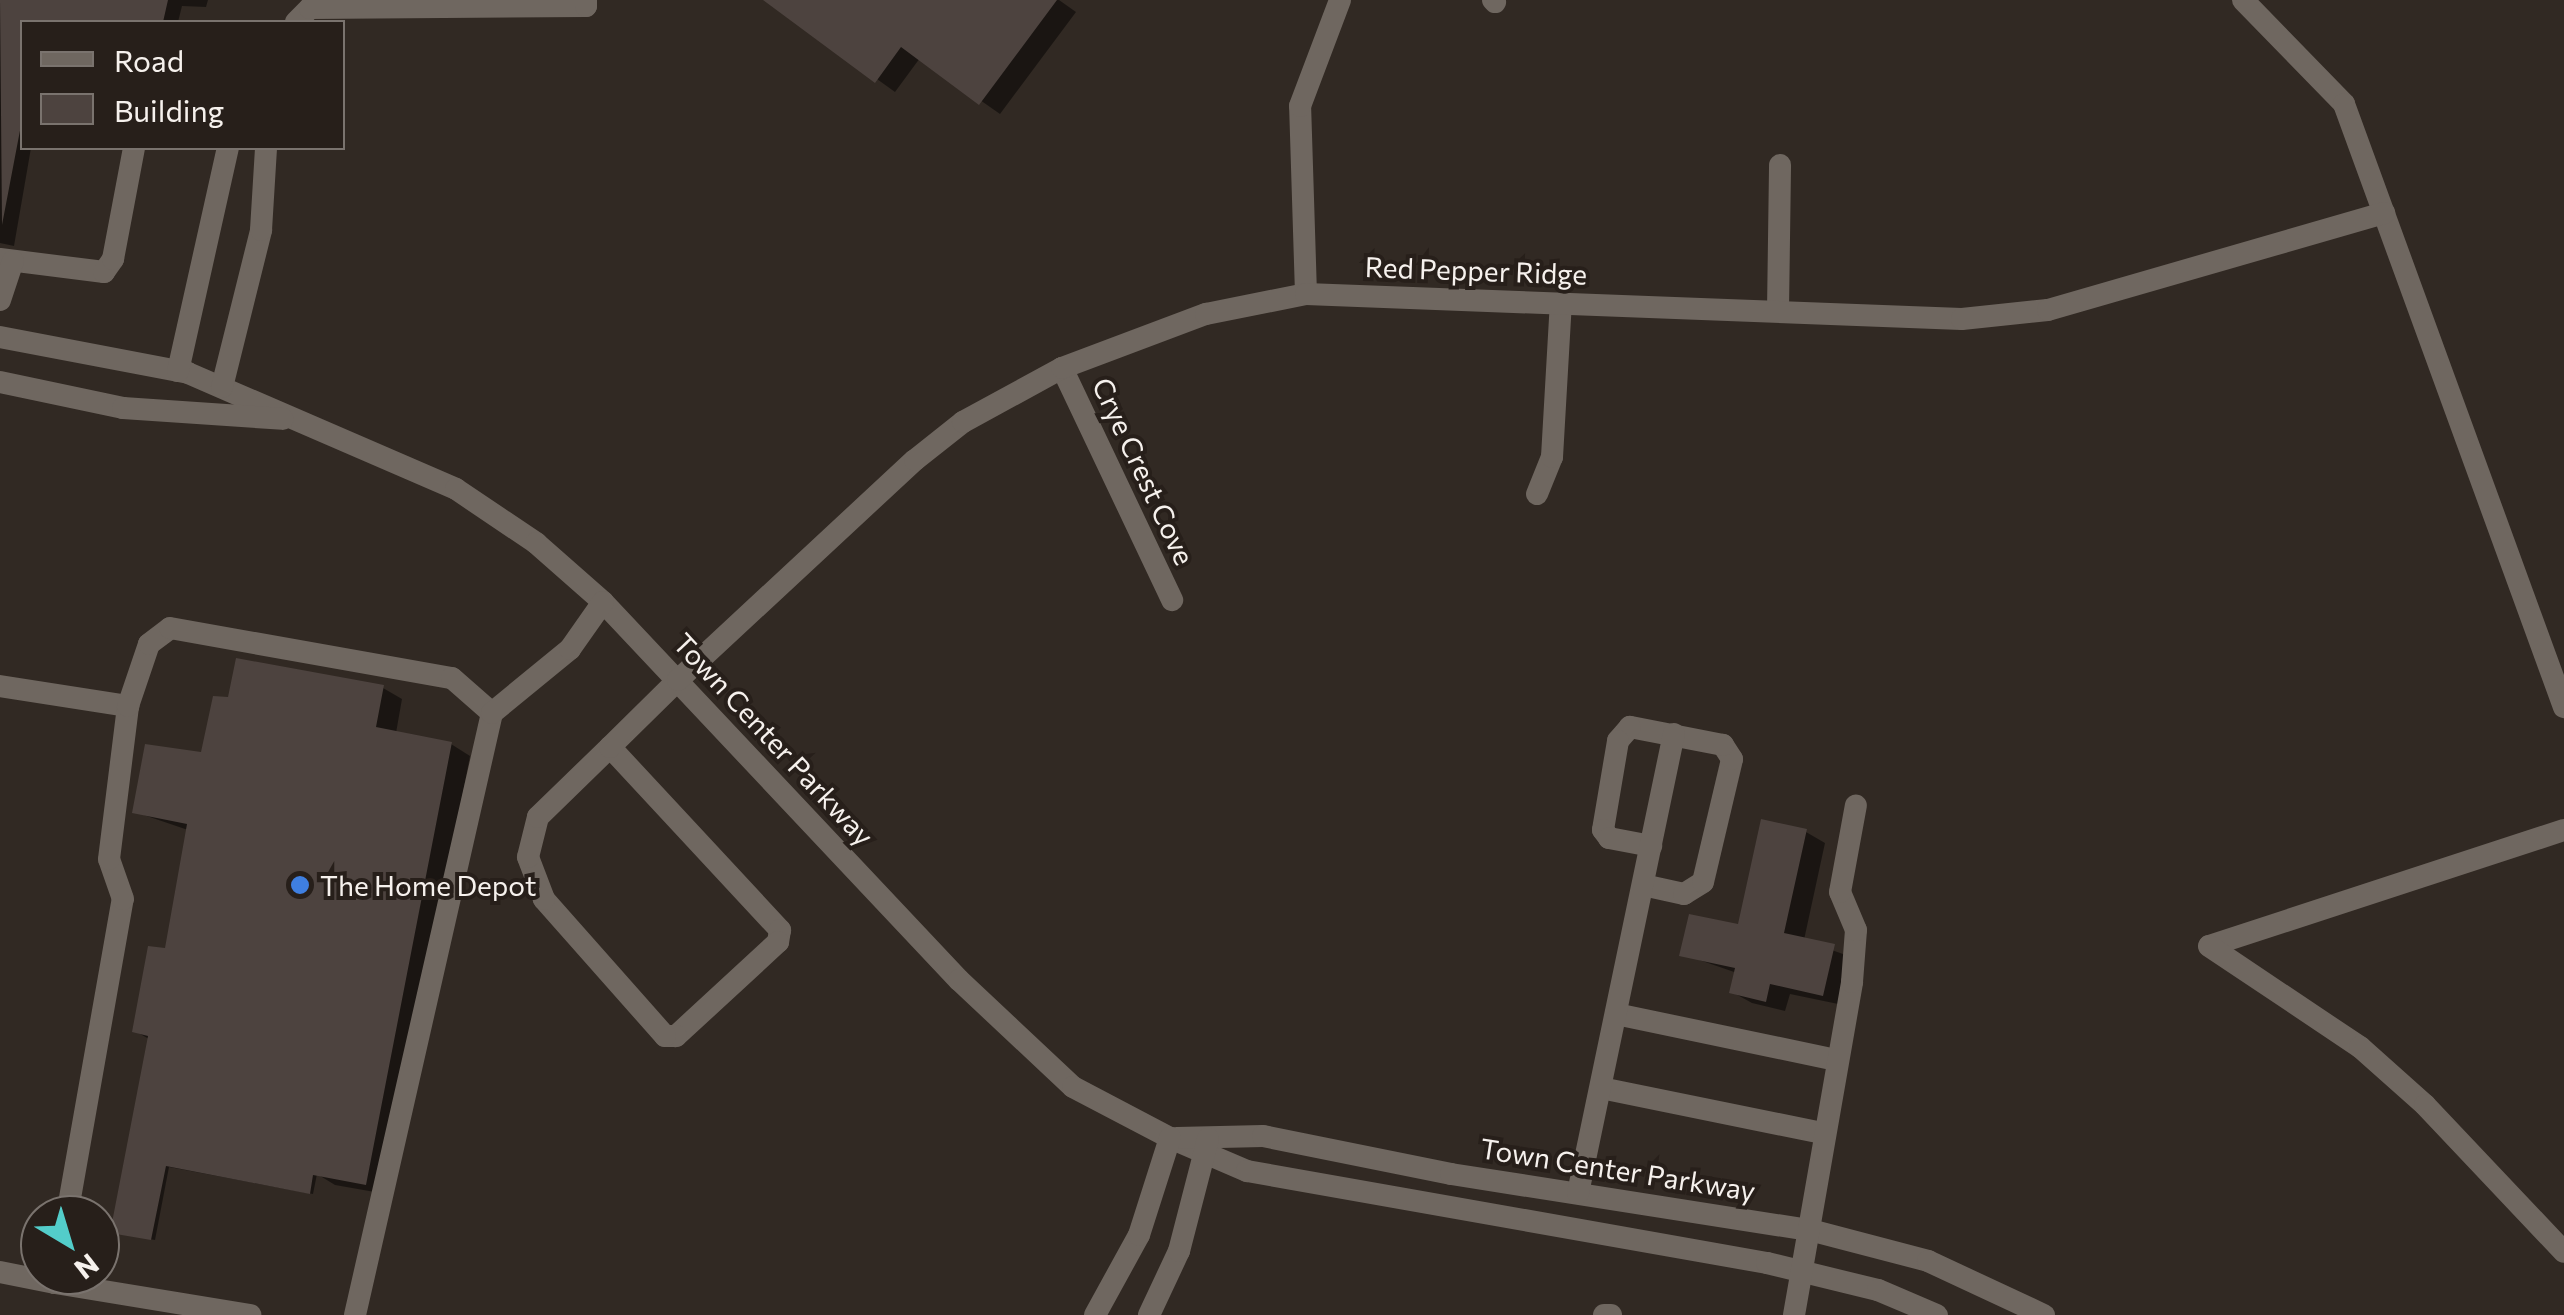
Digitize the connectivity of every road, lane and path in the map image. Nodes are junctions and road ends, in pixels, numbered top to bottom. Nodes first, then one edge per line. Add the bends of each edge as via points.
1 (586, 0) edge
2 (1340, 0) edge
3 (2243, 0) edge
4 (306, 10) edge
5 (134, 150) edge
6 (228, 150) edge
7 (266, 150) edge
8 (1780, 166) dead end
9 (2384, 214) junction
10 (6, 260) edge
11 (1306, 294) junction
12 (0, 300) edge
13 (1561, 303) junction
14 (1778, 311) junction
15 (0, 337) edge
16 (1062, 368) junction
17 (178, 371) junction
18 (0, 382) edge
19 (222, 387) junction
20 (306, 421) junction
21 (1537, 494) dead end
22 (1172, 600) dead end
23 (604, 602) junction
24 (678, 680) junction
25 (0, 686) edge
26 (128, 706) junction
27 (2564, 707) edge
28 (492, 713) junction
29 (1674, 734) junction
30 (610, 747) junction
31 (1856, 805) dead end
32 (2564, 830) edge
33 (1651, 846) junction
34 (1643, 886) junction
35 (1616, 1014) junction
36 (1838, 1060) junction
37 (1600, 1088) junction
38 (1823, 1133) junction
39 (1170, 1138) junction
40 (1206, 1145) junction
41 (1578, 1193) junction
42 (70, 1195) edge
43 (1810, 1230) junction
44 (2564, 1252) edge
45 (1802, 1270) junction
46 (120, 1291) edge
47 (250, 1315) edge
48 (355, 1315) edge
49 (1095, 1315) edge
50 (1149, 1315) edge
51 (1794, 1315) edge
52 (1937, 1315) edge
53 (2044, 1315) edge

1 - 4 street via 586,6
2 - 11 street via 1300,106
3 - 9 street via 2344,104
5 - 10 street via 113,260 104,272
6 - 17 street
7 - 19 street via 261,230
8 - 14 street
9 - 14 street, Red Pepper Ridge via 2048,310 1962,319
9 - 27 street
10 - 12 street
11 - 13 street, Red Pepper Ridge
11 - 16 street, Red Pepper Ridge via 1206,314
13 - 14 street, Red Pepper Ridge
13 - 21 street via 1552,457
15 - 17 street, Town Center Parkway
16 - 22 street, Crye Crest Cove
16 - 24 street, Red Pepper Ridge via 963,422 915,460
17 - 19 street, Town Center Parkway
18 - 20 street, Town Center Parkway via 123,408
19 - 20 street, Town Center Parkway
20 - 23 street, Town Center Parkway via 456,490 536,543
23 - 24 street, Town Center Parkway
23 - 28 street via 570,649
24 - 30 street, Red Pepper Ridge
24 - 39 street, Town Center Parkway via 987,1007 1073,1086
25 - 26 street
26 - 28 street via 149,644 170,628 452,678
26 - 42 street via 109,859 122,898
28 - 48 street
29 - 33 street
29 - 33 street via 1630,727 1618,741 1602,830 1609,838
29 - 34 street via 1723,745 1730,769 1702,882 1684,894
30 - 30 street, Red Pepper Ridge via 538,817 530,836 532,880 665,1036 676,1036 778,942 780,930
31 - 36 street via 1840,892 1856,930
32 - 44 street via 2210,946 2360,1048 2425,1104
33 - 34 street
34 - 35 street
35 - 36 street
35 - 37 street
36 - 38 street
37 - 38 street
37 - 41 street
38 - 43 street
39 - 40 street, Town Center Parkway
39 - 49 street via 1139,1235
40 - 41 street, Town Center Parkway via 1263,1136
40 - 45 street, Town Center Parkway via 1247,1171
40 - 50 street via 1179,1251
41 - 43 street, Town Center Parkway
43 - 45 street
43 - 53 street, Town Center Parkway via 1928,1261
45 - 51 street
45 - 52 street, Town Center Parkway via 1878,1290
46 - 47 street

